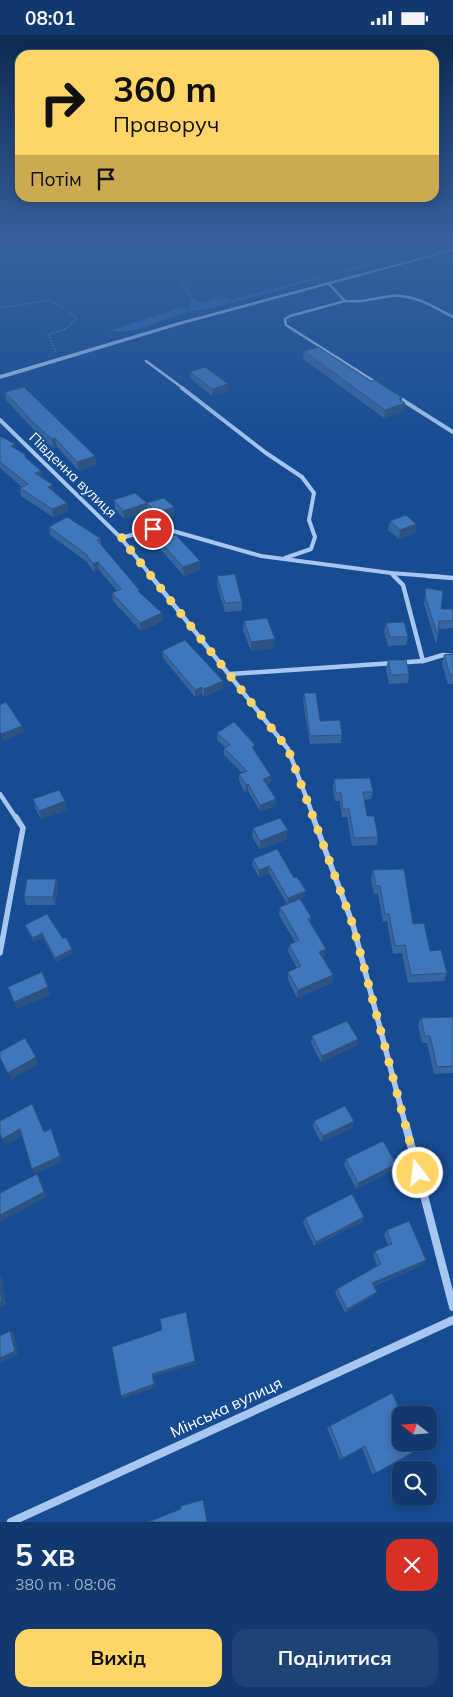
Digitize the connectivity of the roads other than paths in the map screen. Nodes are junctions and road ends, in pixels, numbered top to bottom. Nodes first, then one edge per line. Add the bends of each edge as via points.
1 (224, 311) edge
2 (307, 311) edge
3 (146, 361) dead end
4 (0, 377) edge
5 (383, 387) edge
6 (391, 392) edge
7 (0, 420) edge
8 (453, 432) edge
9 (121, 538) junction
10 (284, 559) junction
11 (390, 573) junction
12 (453, 578) edge
13 (453, 656) edge
14 (423, 661) junction
15 (230, 674) junction
16 (0, 794) edge
17 (0, 953) edge
18 (453, 1307) edge
19 (453, 1320) edge
20 (11, 1522) edge

1 - 4 street
2 - 5 street via 285,319 286,325
3 - 10 street via 302,477 314,493 309,520 315,537 310,549
6 - 8 street
7 - 9 street, Південна вулиця
9 - 10 street via 153,529 173,531 261,556
9 - 15 street, Південна вулиця
10 - 11 street
11 - 12 street
11 - 14 street via 403,585
13 - 14 street via 443,655
14 - 15 street
15 - 18 street, Південна вулиця via 288,749 353,925
16 - 17 street via 23,829
19 - 20 street, Мінська вулиця

